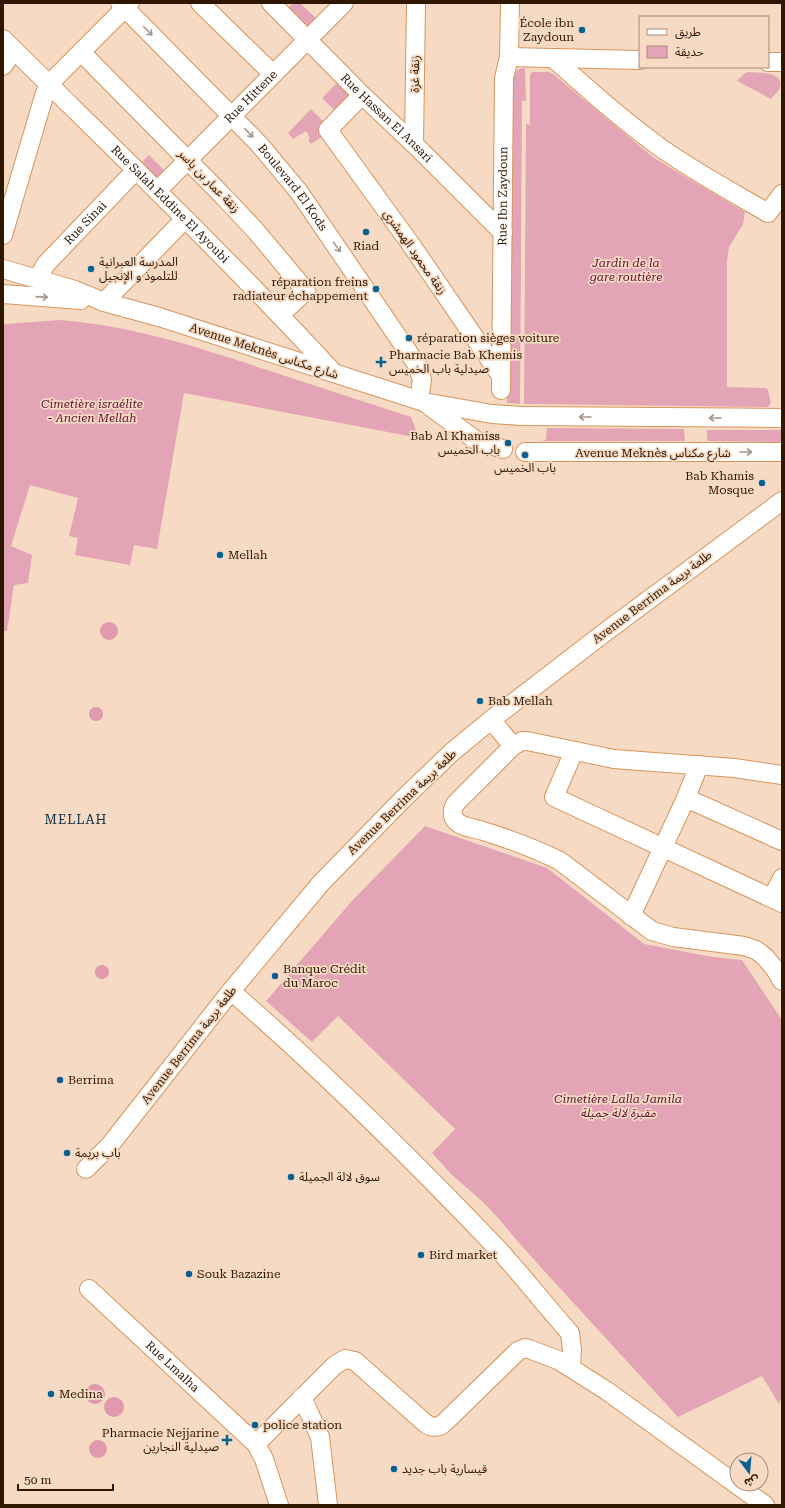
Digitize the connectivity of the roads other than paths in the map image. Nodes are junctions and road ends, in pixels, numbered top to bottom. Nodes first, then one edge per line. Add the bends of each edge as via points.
1 (200, 3) edge
2 (271, 3) edge
3 (344, 3) edge
4 (416, 3) edge
5 (510, 3) edge
6 (125, 5) edge
7 (308, 39) junction
8 (9, 44) edge
9 (81, 52) junction
10 (509, 57) junction
11 (553, 58) junction
12 (639, 60) edge
13 (769, 62) edge
14 (782, 62) edge
15 (3, 66) edge
16 (273, 74) junction
17 (49, 84) junction
18 (362, 95) junction
19 (232, 116) junction
20 (414, 144) junction
21 (188, 159) junction
22 (136, 170) junction
23 (157, 191) junction
24 (782, 194) edge
25 (185, 219) junction
26 (502, 233) junction
27 (3, 235) edge
28 (3, 269) edge
29 (38, 278) junction
30 (3, 294) edge
31 (104, 302) junction
32 (280, 315) junction
33 (334, 374) junction
34 (501, 383) joint
35 (421, 401) junction
36 (492, 414) junction
37 (782, 418) edge
38 (477, 440) junction
39 (503, 449) dead end
40 (525, 452) dead end
41 (782, 452) edge
42 (782, 501) edge
43 (491, 720) junction
44 (513, 746) junction
45 (574, 751) junction
46 (699, 765) junction
47 (782, 775) edge
48 (686, 798) junction
49 (782, 841) edge
50 (662, 848) junction
51 (782, 878) edge
52 (777, 900) edge
53 (631, 916) junction
54 (782, 981) edge
55 (231, 991) junction
56 (86, 1169) dead end
57 (90, 1289) dead end
58 (571, 1368) junction
59 (302, 1397) junction
60 (256, 1444) junction
61 (279, 1505) edge
62 (328, 1505) edge
63 (765, 1505) edge

1 - 16 street
2 - 7 street, Rue Hassan El Ansari
3 - 7 street, Rue Hittene
4 - 20 street, زنقة غزة
5 - 10 street, Rue Ibn Zaydoun
6 - 9 street
6 -> 19 street, Boulevard El Kods
7 - 16 street, Rue Hittene
7 - 18 street, Rue Hassan El Ansari
8 - 15 street
8 - 17 street, Rue Salah Eddine El Ayoubi
9 - 17 street
9 - 21 street, زنقة عمار بن ياسر
10 - 11 street
10 - 26 street, Rue Ibn Zaydoun via 504,78
11 - 12 street
11 - 24 street via 614,113 709,178 768,212
13 - 14 street
16 - 19 street, Rue Hittene
17 - 22 street, Rue Salah Eddine El Ayoubi
17 - 27 street
18 - 20 street, Rue Hassan El Ansari
18 - 34 street, زنقة محمود الهمشري via 328,130 412,246
19 - 21 street, Rue Hittene
19 -> 35 street, Boulevard El Kods via 299,192 417,365 422,380
20 - 26 street, Rue Hassan El Ansari
21 - 23 street, Rue Hittene
21 - 32 street, زنقة عمار بن ياسر via 255,230 306,291
22 - 23 street, Rue Salah Eddine El Ayoubi
22 - 29 street, Rue Sinai via 46,264
23 - 25 street, Rue Salah Eddine El Ayoubi
25 - 31 street
25 - 32 street, Rue Salah Eddine El Ayoubi
26 - 34 street, Rue Ibn Zaydoun
28 - 29 street, Avenue Meknès شارع مكناس
29 - 31 street, Avenue Meknès شارع مكناس
30 -> 31 street, Avenue Meknès شارع مكناس
31 - 33 street, Avenue Meknès شارع مكناس via 159,317
32 - 33 street, Rue Salah Eddine El Ayoubi
33 - 35 street, Avenue Meknès شارع مكناس
35 - 36 street, Avenue Meknès شارع مكناس
35 - 38 street, Avenue Meknès شارع مكناس
37 -> 36 street, Avenue Meknès شارع مكناس
36 - 38 street via 480,417 473,424 472,433
38 - 39 street, Avenue Meknès شارع مكناس
40 -> 41 street, Avenue Meknès شارع مكناس
42 - 43 street, Avenue Berrima طلعة بريمة
43 - 44 street
43 - 55 street, Avenue Berrima طلعة بريمة via 452,752 321,882
44 - 45 street via 528,741
44 - 53 street via 456,803 452,811 455,819 461,825 560,860
45 - 46 street via 614,759
45 - 50 street via 554,797
46 - 47 street
46 - 48 street
48 - 49 street
48 - 50 street
50 - 52 street
50 - 53 street
51 - 52 street
53 - 54 street via 652,931 673,937 744,946 756,950 765,957
55 - 56 street, Avenue Berrima طلعة بريمة via 110,1145
55 - 58 street via 311,1062 498,1249 570,1333
57 - 60 street, Rue Lmalha
58 - 59 street via 532,1349 520,1350 444,1423 436,1427 424,1423 351,1359 335,1365
58 - 63 street
59 - 60 street
59 - 62 street via 320,1437
60 - 61 street via 264,1459

